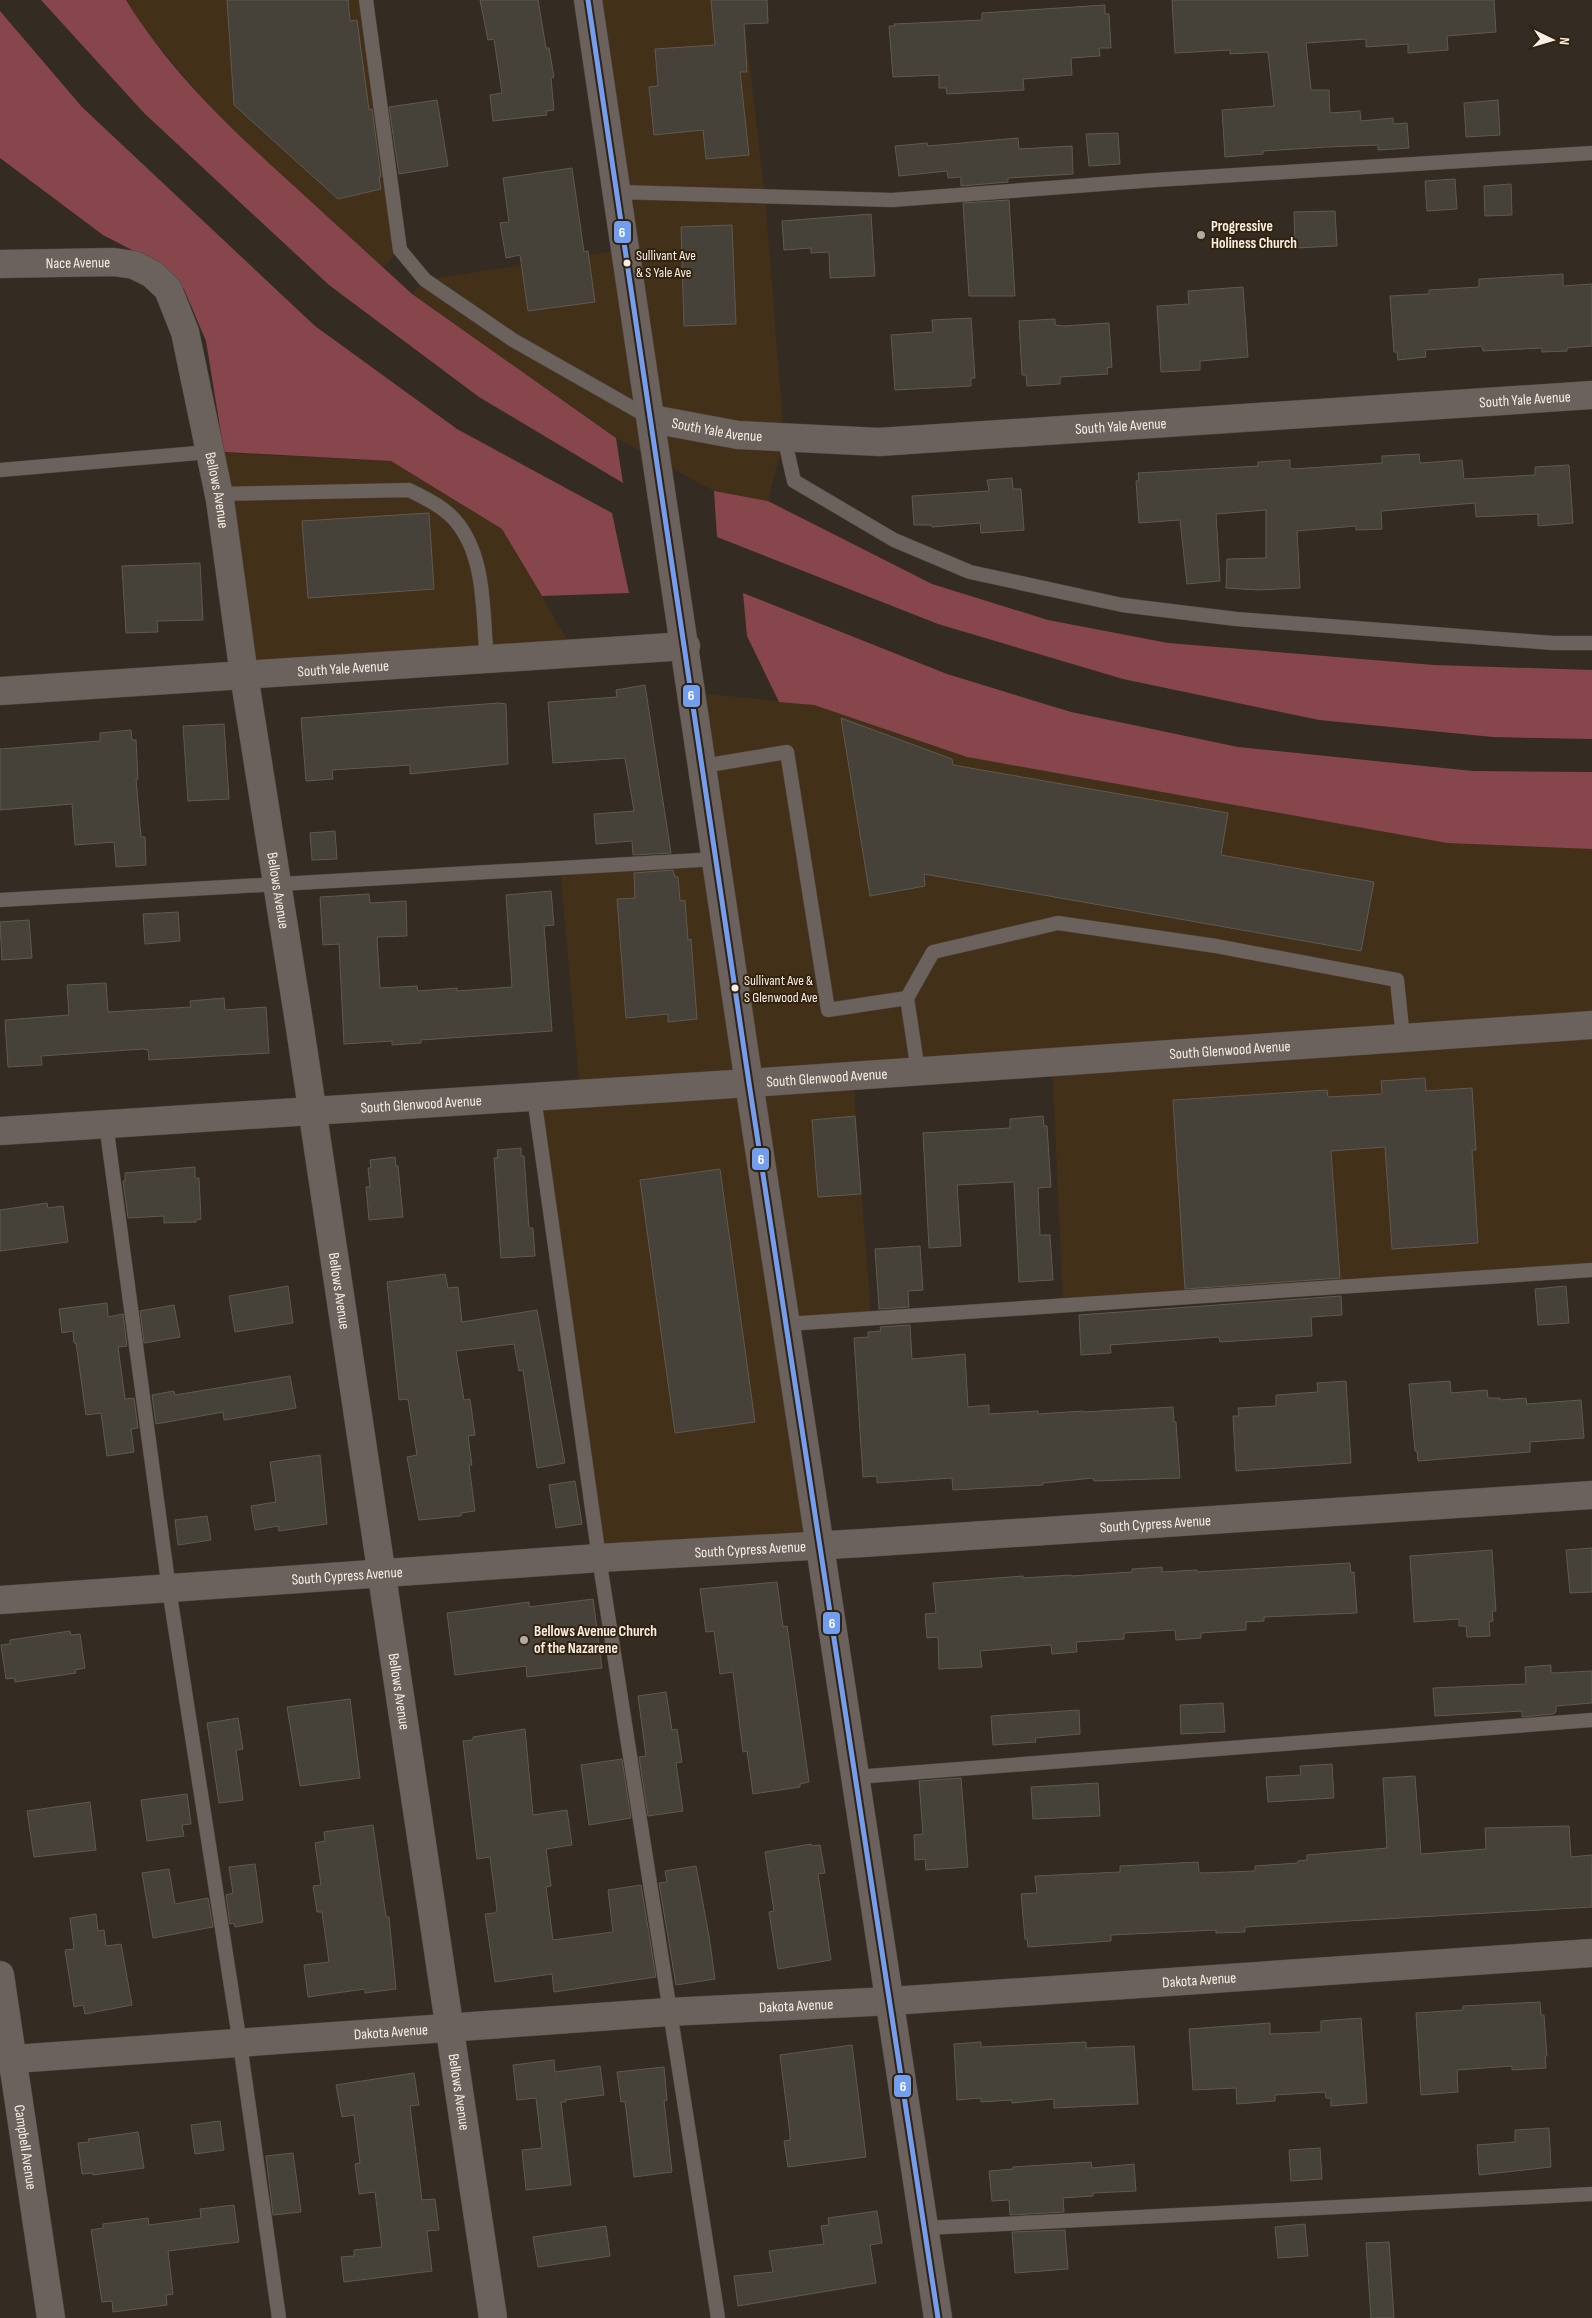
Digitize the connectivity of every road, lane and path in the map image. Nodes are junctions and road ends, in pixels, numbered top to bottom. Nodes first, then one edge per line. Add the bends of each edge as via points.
1 (366, 0) edge
2 (588, 0) edge
3 (1592, 153) edge
4 (618, 192) junction
5 (0, 264) edge
6 (152, 274) joint
7 (1592, 395) edge
8 (652, 419) junction
9 (784, 437) junction
10 (209, 452) junction
11 (0, 470) edge
12 (219, 494) junction
13 (1592, 643) edge
14 (686, 646) junction
15 (487, 659) junction
16 (244, 675) junction
17 (0, 691) edge
18 (703, 766) junction
19 (717, 859) junction
20 (277, 885) junction
21 (0, 900) edge
22 (907, 998) junction
23 (1592, 1025) edge
24 (1403, 1038) junction
25 (918, 1071) junction
26 (749, 1083) junction
27 (534, 1097) junction
28 (310, 1110) junction
29 (106, 1124) junction
30 (0, 1131) edge
31 (1592, 1270) edge
32 (787, 1324) junction
33 (1592, 1494) edge
34 (821, 1546) junction
35 (599, 1558) junction
36 (381, 1574) junction
37 (168, 1589) junction
38 (0, 1600) edge
39 (1592, 1720) edge
40 (856, 1777) junction
41 (1592, 1953) edge
42 (0, 1975) edge
43 (891, 2001) junction
44 (668, 2012) junction
45 (449, 2029) junction
46 (240, 2044) junction
47 (6, 2059) edge
48 (1592, 2194) edge
49 (925, 2228) junction
50 (51, 2318) edge
51 (279, 2318) edge
52 (493, 2318) edge
53 (718, 2318) edge
54 (938, 2318) edge

1 - 8 lane via 400,250 425,280 513,340
2 - 4 street
3 - 4 lane via 892,200
4 - 8 street
5 - 6 street, Nace Avenue via 114,262 134,265
6 - 10 street, Bellows Avenue via 168,289 185,332
7 - 9 street, South Yale Avenue via 879,442
8 - 9 street, South Yale Avenue via 738,435
8 - 14 street
9 - 13 lane via 794,481 894,540 970,572 1122,605 1236,619 1553,643
10 - 11 lane
10 - 12 street, Bellows Avenue
12 - 15 lane via 409,490 435,504 454,519 478,564
12 - 16 street, Bellows Avenue
14 - 15 street, South Yale Avenue
14 - 18 street
15 - 16 street, South Yale Avenue
16 - 17 street, South Yale Avenue
16 - 20 street, Bellows Avenue
18 - 19 street
18 - 22 lane via 787,752 828,1010
19 - 20 lane
19 - 26 street
20 - 21 lane
20 - 28 street, Bellows Avenue
22 - 24 lane via 933,952 1058,923 1216,946 1397,980
22 - 25 lane
23 - 24 street, South Glenwood Avenue
24 - 25 street, South Glenwood Avenue
25 - 26 street, South Glenwood Avenue
26 - 27 street, South Glenwood Avenue
26 - 32 street
27 - 28 street, South Glenwood Avenue
27 - 35 lane
28 - 29 street, South Glenwood Avenue
28 - 36 street, Bellows Avenue
29 - 30 street, South Glenwood Avenue
29 - 37 lane
31 - 32 lane
32 - 34 street
33 - 34 street, South Cypress Avenue
34 - 35 street, South Cypress Avenue
34 - 40 street
35 - 36 street, South Cypress Avenue
35 - 44 lane
36 - 37 street, South Cypress Avenue
36 - 45 street, Bellows Avenue
37 - 38 street, South Cypress Avenue
37 - 46 lane
39 - 40 lane
40 - 43 street
41 - 43 street, Dakota Avenue
42 - 47 street, Campbell Avenue
43 - 44 street, Dakota Avenue
43 - 49 street
44 - 45 street, Dakota Avenue
44 - 53 lane
45 - 46 street, Dakota Avenue
45 - 52 street, Bellows Avenue
46 - 47 street, Dakota Avenue
46 - 51 lane
47 - 50 street, Campbell Avenue
48 - 49 lane
49 - 54 street

